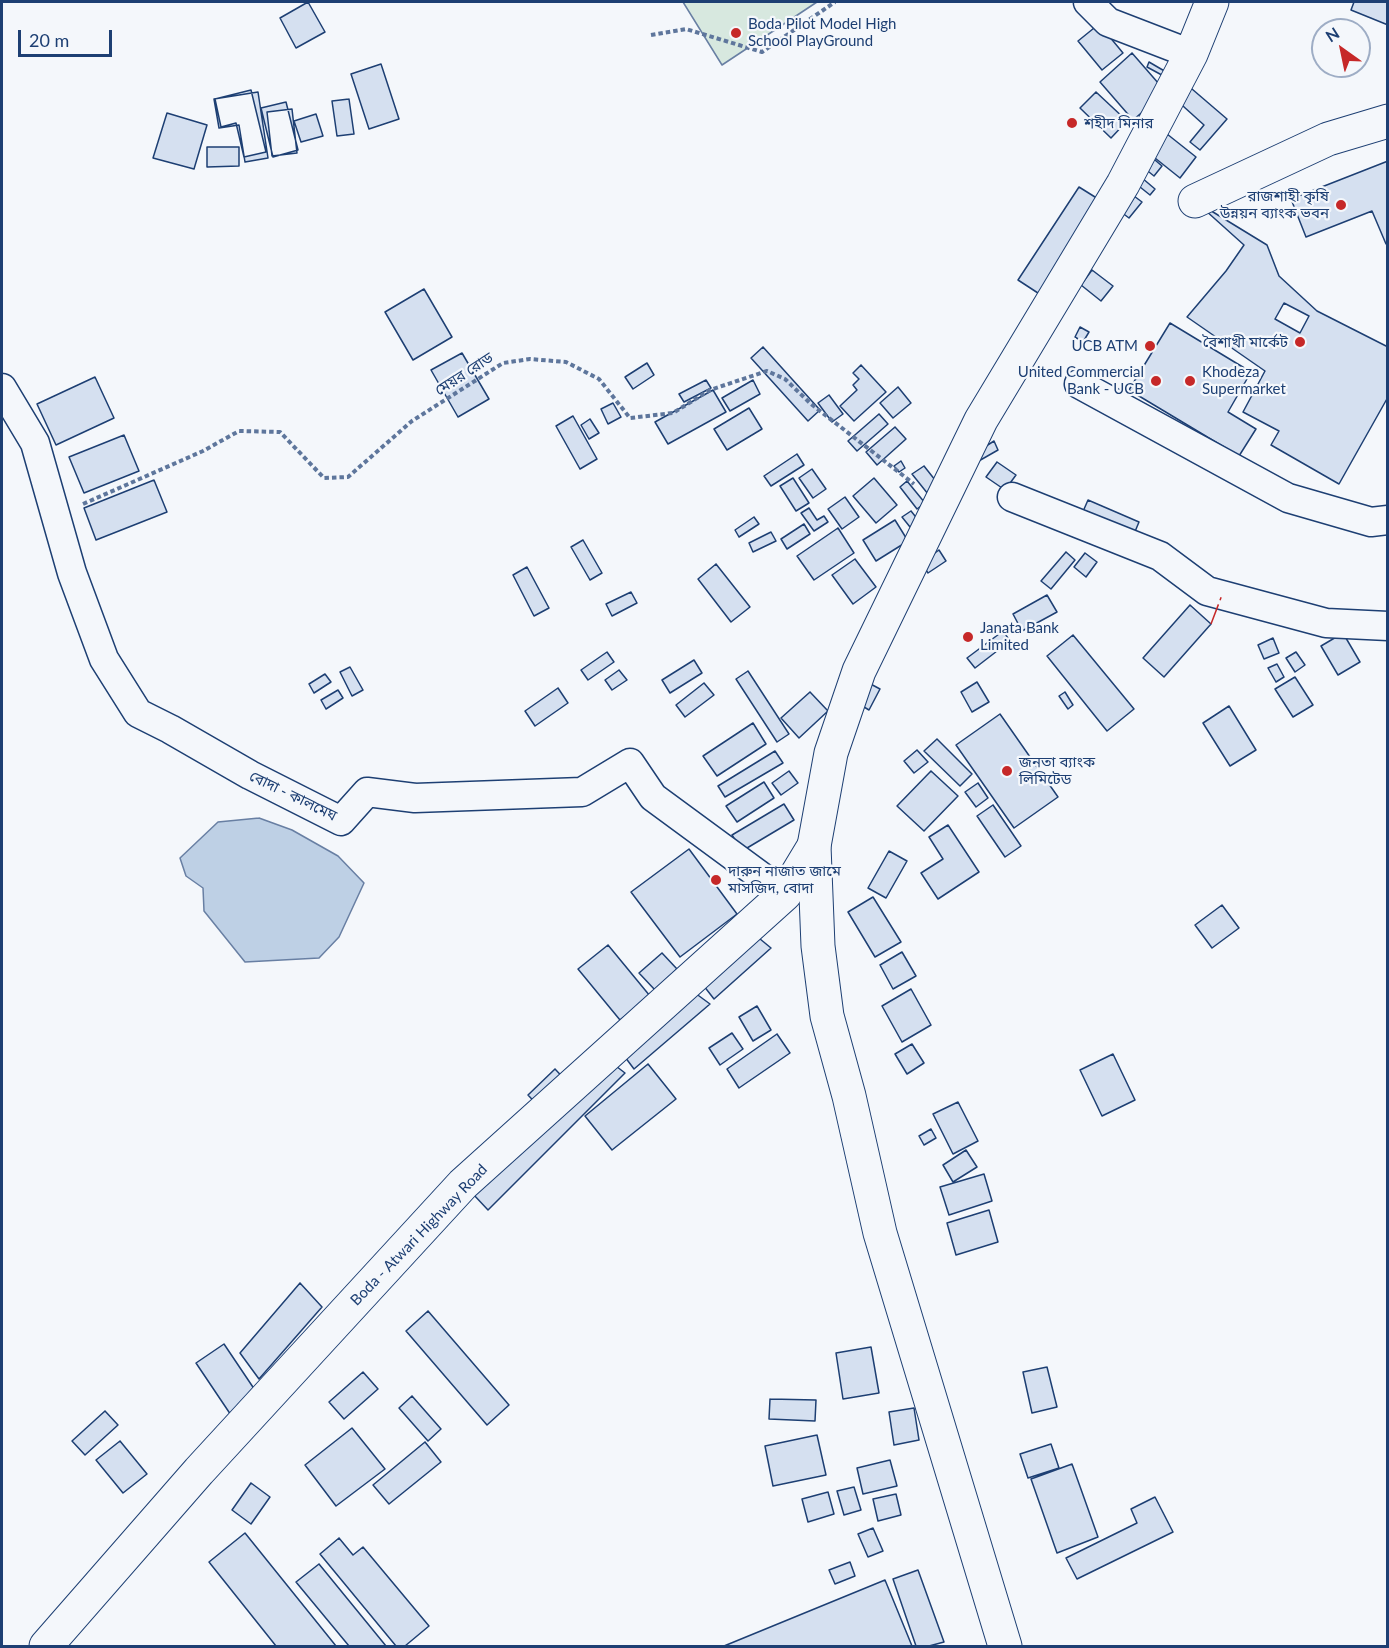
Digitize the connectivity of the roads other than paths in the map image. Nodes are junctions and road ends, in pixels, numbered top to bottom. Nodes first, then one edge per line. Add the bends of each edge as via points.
1 (1088, 2) edge
2 (1212, 2) edge
3 (1191, 54) junction
4 (1388, 121) edge
5 (1195, 201) dead end
6 (1079, 384) dead end
7 (2, 388) edge
8 (1012, 497) dead end
9 (1388, 520) edge
10 (1388, 626) edge
11 (814, 846) junction
12 (785, 894) junction
13 (46, 1647) edge
14 (1005, 1647) edge

1 - 3 street via 1108,22
2 - 3 main road
3 - 11 main road via 1123,184 981,420 859,671 831,753
4 - 5 main road via 1328,139
6 - 9 street via 1288,498 1371,522
7 - 12 street, বোদা - কালমেঘ via 35,443 72,573 104,659 138,713 341,821 367,792 415,798 582,792 630,763 653,797
8 - 10 street via 1160,556 1207,591 1326,623
11 - 12 main road, Boda - Atwari Highway Road
11 - 14 main road via 818,946 827,1016 880,1233
12 - 13 main road, Boda - Atwari Highway Road via 463,1184 199,1471

